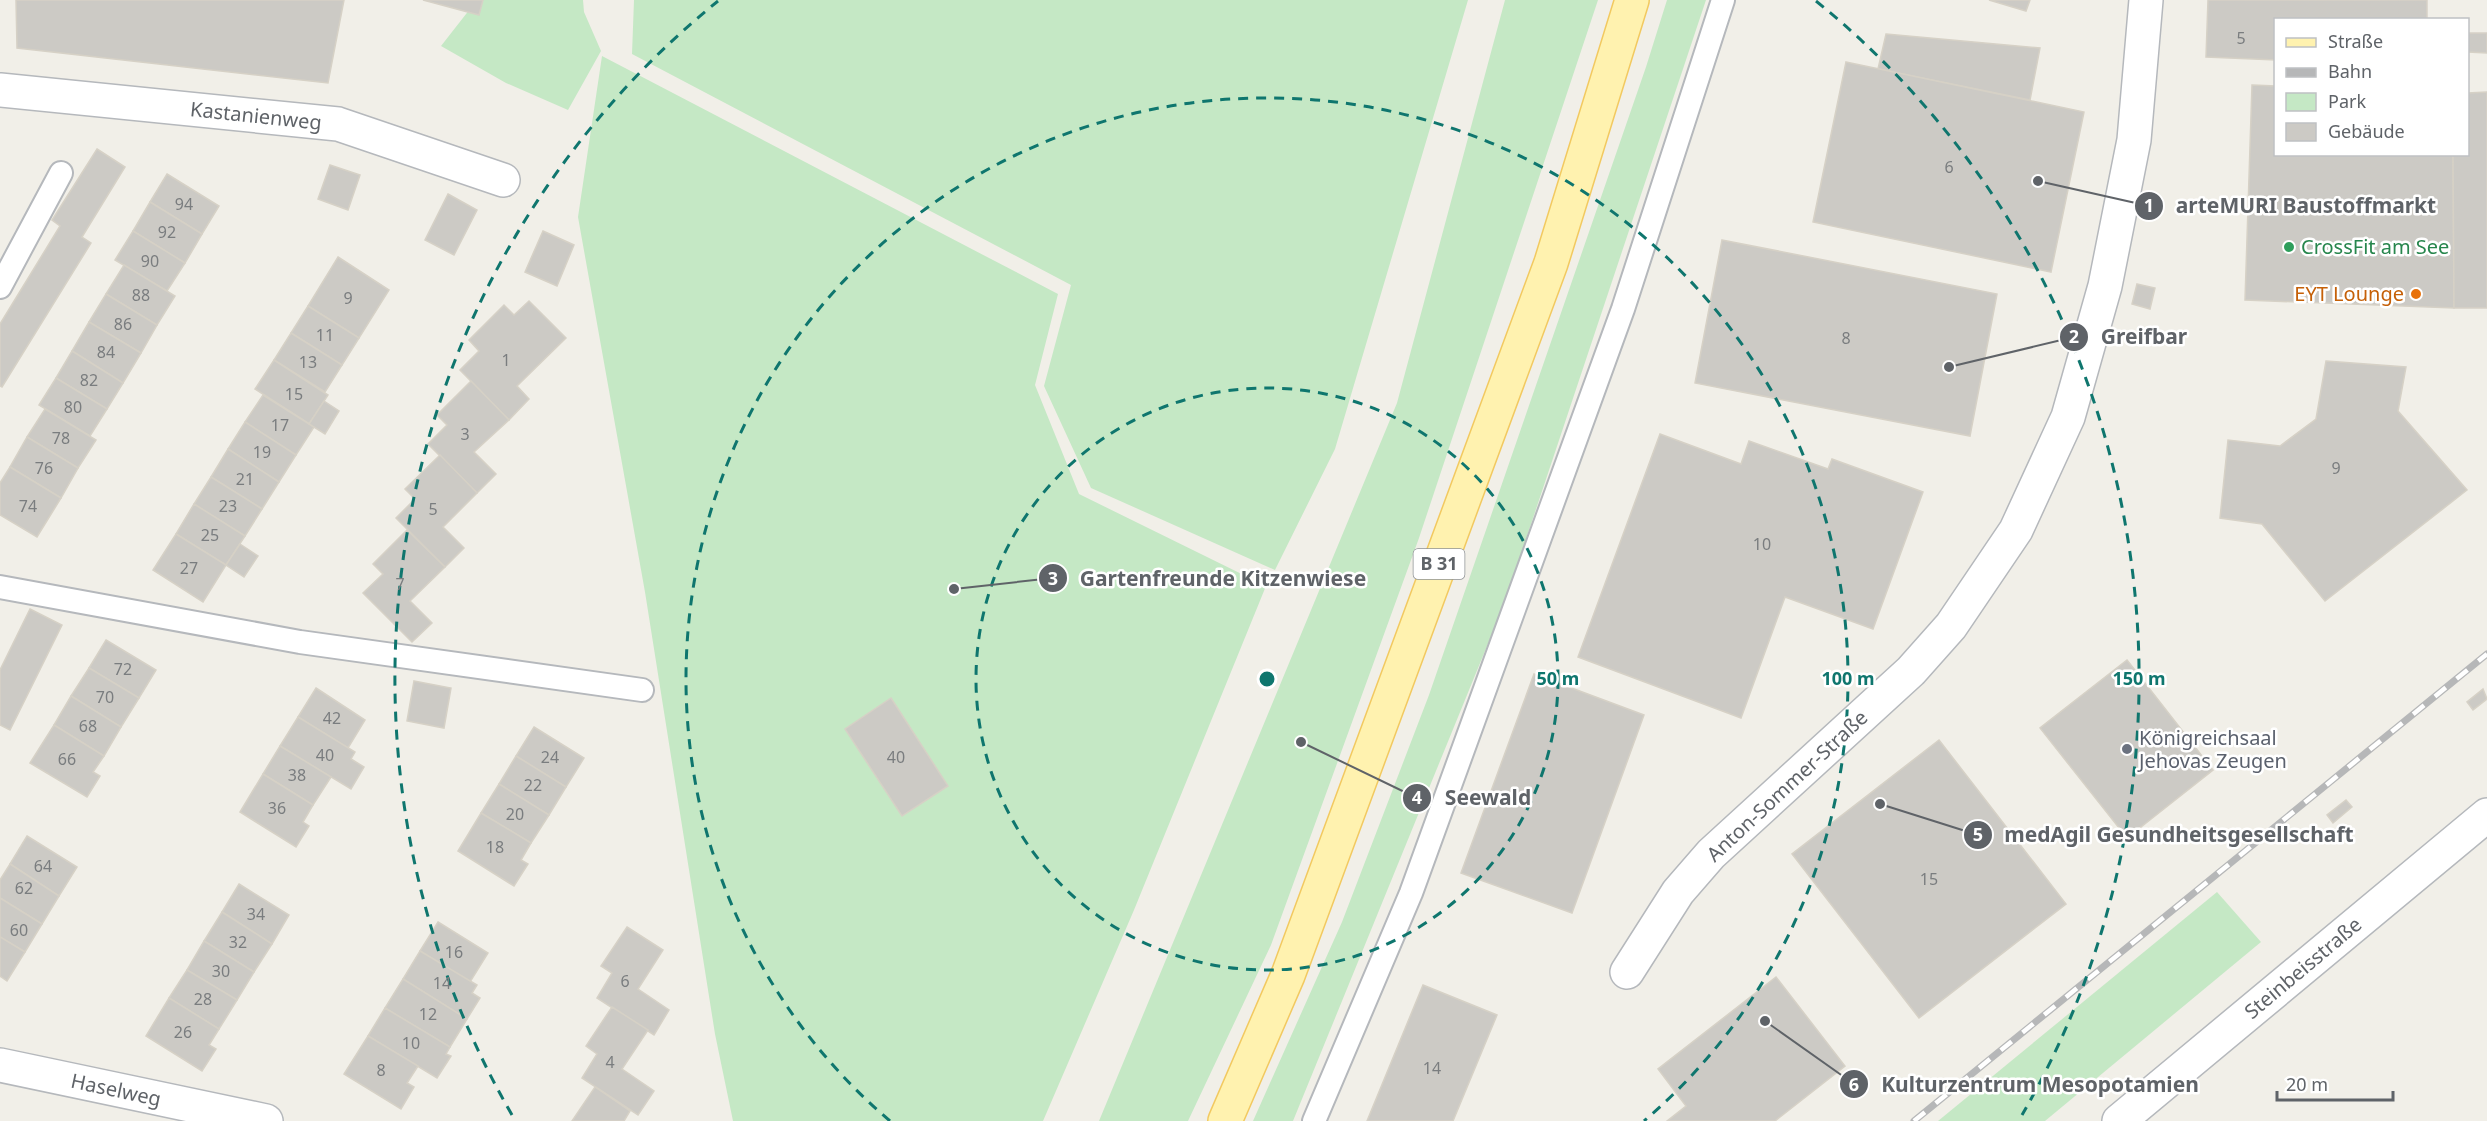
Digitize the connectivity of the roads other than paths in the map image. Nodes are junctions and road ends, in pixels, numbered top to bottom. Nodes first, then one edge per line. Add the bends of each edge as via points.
1 (1632, 0) edge
2 (1723, 0) edge
3 (2146, 0) edge
4 (0, 90) edge
5 (62, 173) dead end
6 (503, 180) dead end
7 (0, 287) edge
8 (0, 587) edge
9 (642, 690) dead end
10 (2487, 815) edge
11 (1627, 972) dead end
12 (0, 1065) edge
13 (267, 1121) edge
14 (1225, 1121) edge
15 (1314, 1121) edge
16 (2119, 1121) edge

1 - 14 main road, B 31 via 1551,263 1288,975
2 - 15 lane via 1623,309 1419,871
3 - 11 street, Anton-Sommer-Straße via 2134,140 2105,286 2068,417 2016,530 1951,626 1911,671 1711,854 1678,892
4 - 6 street, Kastanienweg via 338,124
5 - 7 lane
8 - 9 lane via 300,642
10 - 16 street, Steinbeisstraße
12 - 13 street, Haselweg

